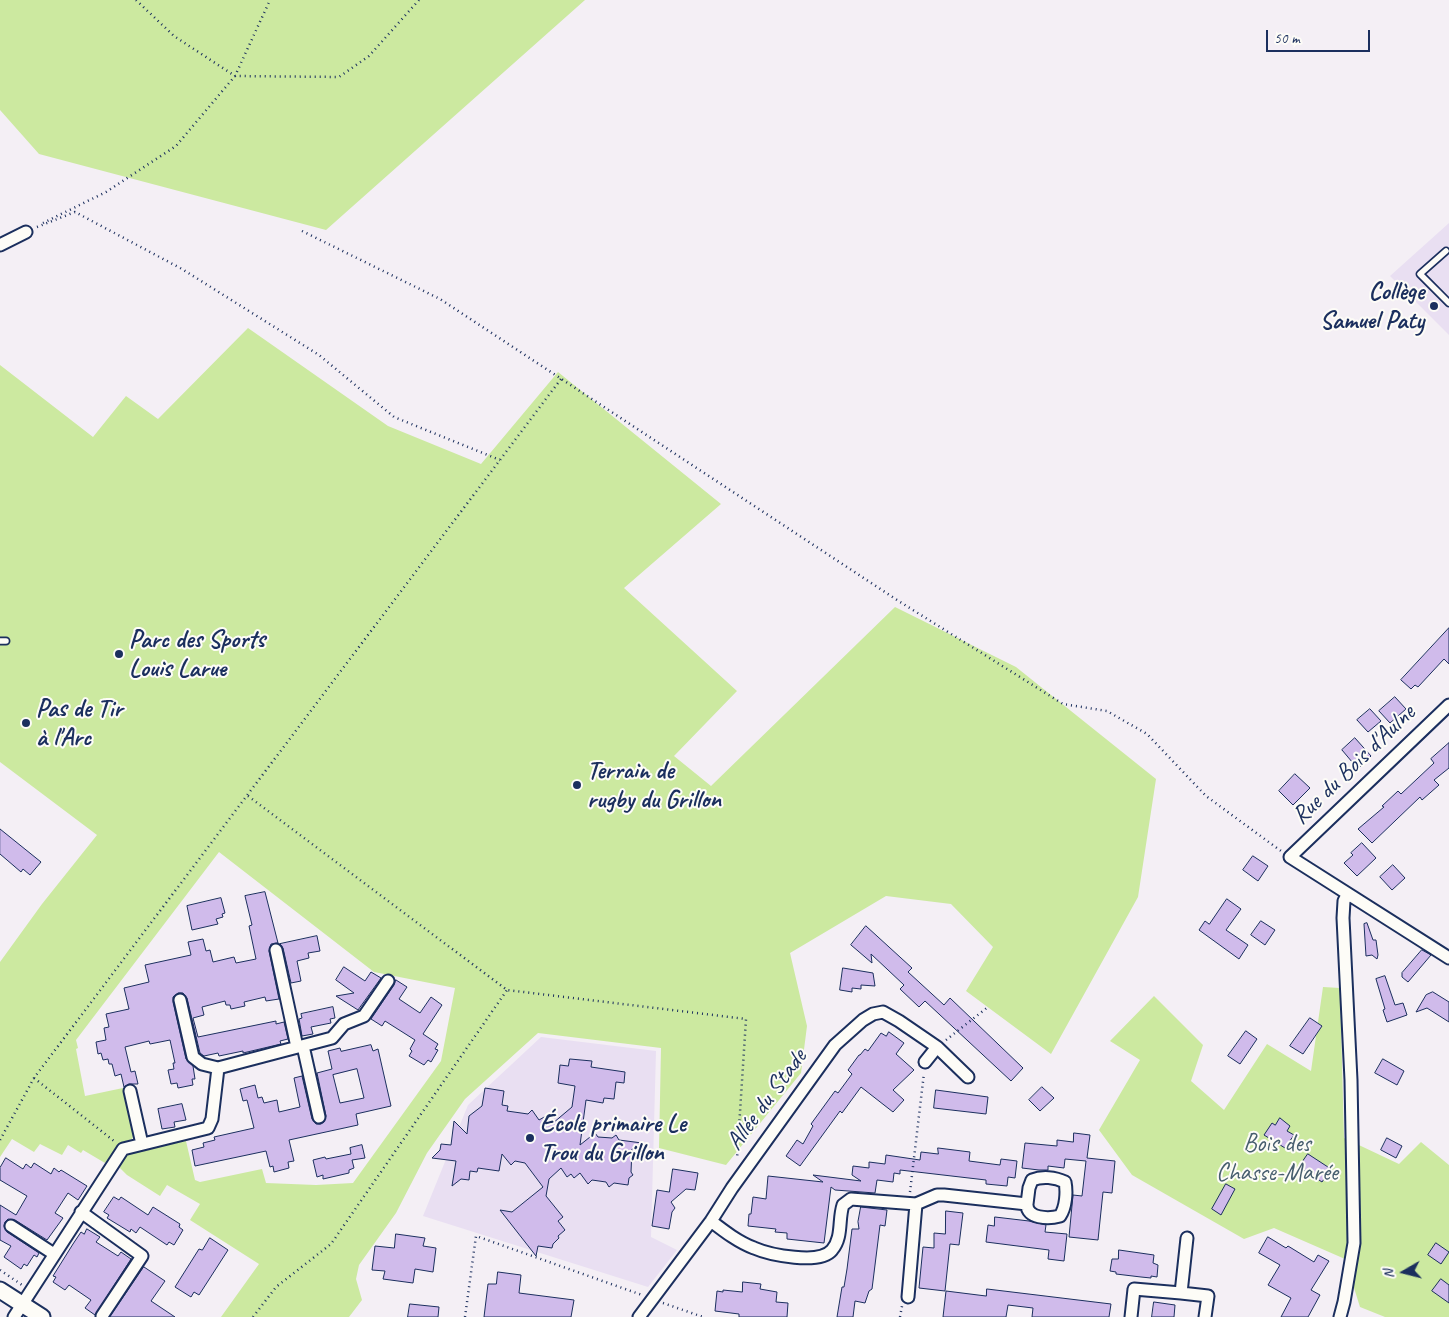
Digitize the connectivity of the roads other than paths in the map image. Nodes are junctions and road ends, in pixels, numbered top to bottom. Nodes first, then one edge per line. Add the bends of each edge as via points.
1 (26, 232) road end
2 (0, 245) edge
3 (1446, 251) dead end
4 (1449, 303) edge
5 (1449, 704) edge
6 (1347, 894) junction
7 (276, 950) dead end
8 (1449, 958) edge
9 (388, 981) dead end
10 (180, 1000) dead end
11 (300, 1047) junction
12 (936, 1047) junction
13 (925, 1062) road end
14 (218, 1068) junction
15 (968, 1077) dead end
16 (130, 1091) dead end
17 (320, 1117) dead end
18 (142, 1144) junction
19 (913, 1204) junction
20 (1027, 1204) dead end
21 (81, 1212) junction
22 (711, 1221) junction
23 (11, 1226) dead end
24 (1187, 1238) dead end
25 (54, 1254) junction
26 (0, 1290) edge
27 (1181, 1293) junction
28 (908, 1297) dead end
29 (19, 1311) edge
30 (102, 1316) edge
31 (42, 1317) edge
32 (639, 1317) edge
33 (1131, 1317) edge
34 (1205, 1317) edge
35 (1340, 1317) edge

1 - 2 street
3 - 4 lane via 1420,274
5 - 6 street, Rue du Bois d'Aulne via 1290,858
6 - 8 street
6 - 35 street via 1343,918 1351,1080 1354,1243
7 - 11 street
9 - 11 street via 364,1016 344,1024 332,1038
10 - 14 street via 193,1056 202,1064
11 - 14 street
11 - 17 street
12 - 13 street
12 - 15 street, Allée du Stade
12 - 22 street, Allée du Stade via 883,1012 863,1020 835,1045
14 - 18 street via 208,1128
16 - 18 street
18 - 21 street via 123,1148
19 - 20 street via 944,1195
19 - 22 street via 847,1201 841,1211 838,1239 833,1249 814,1258 768,1253 753,1248
19 - 28 street
21 - 25 street
21 - 30 street via 142,1256
22 - 32 street, Allée du Stade
23 - 25 street
24 - 27 street
25 - 29 street
26 - 29 street
27 - 33 street via 1134,1289
27 - 34 street via 1208,1296
29 - 31 street

